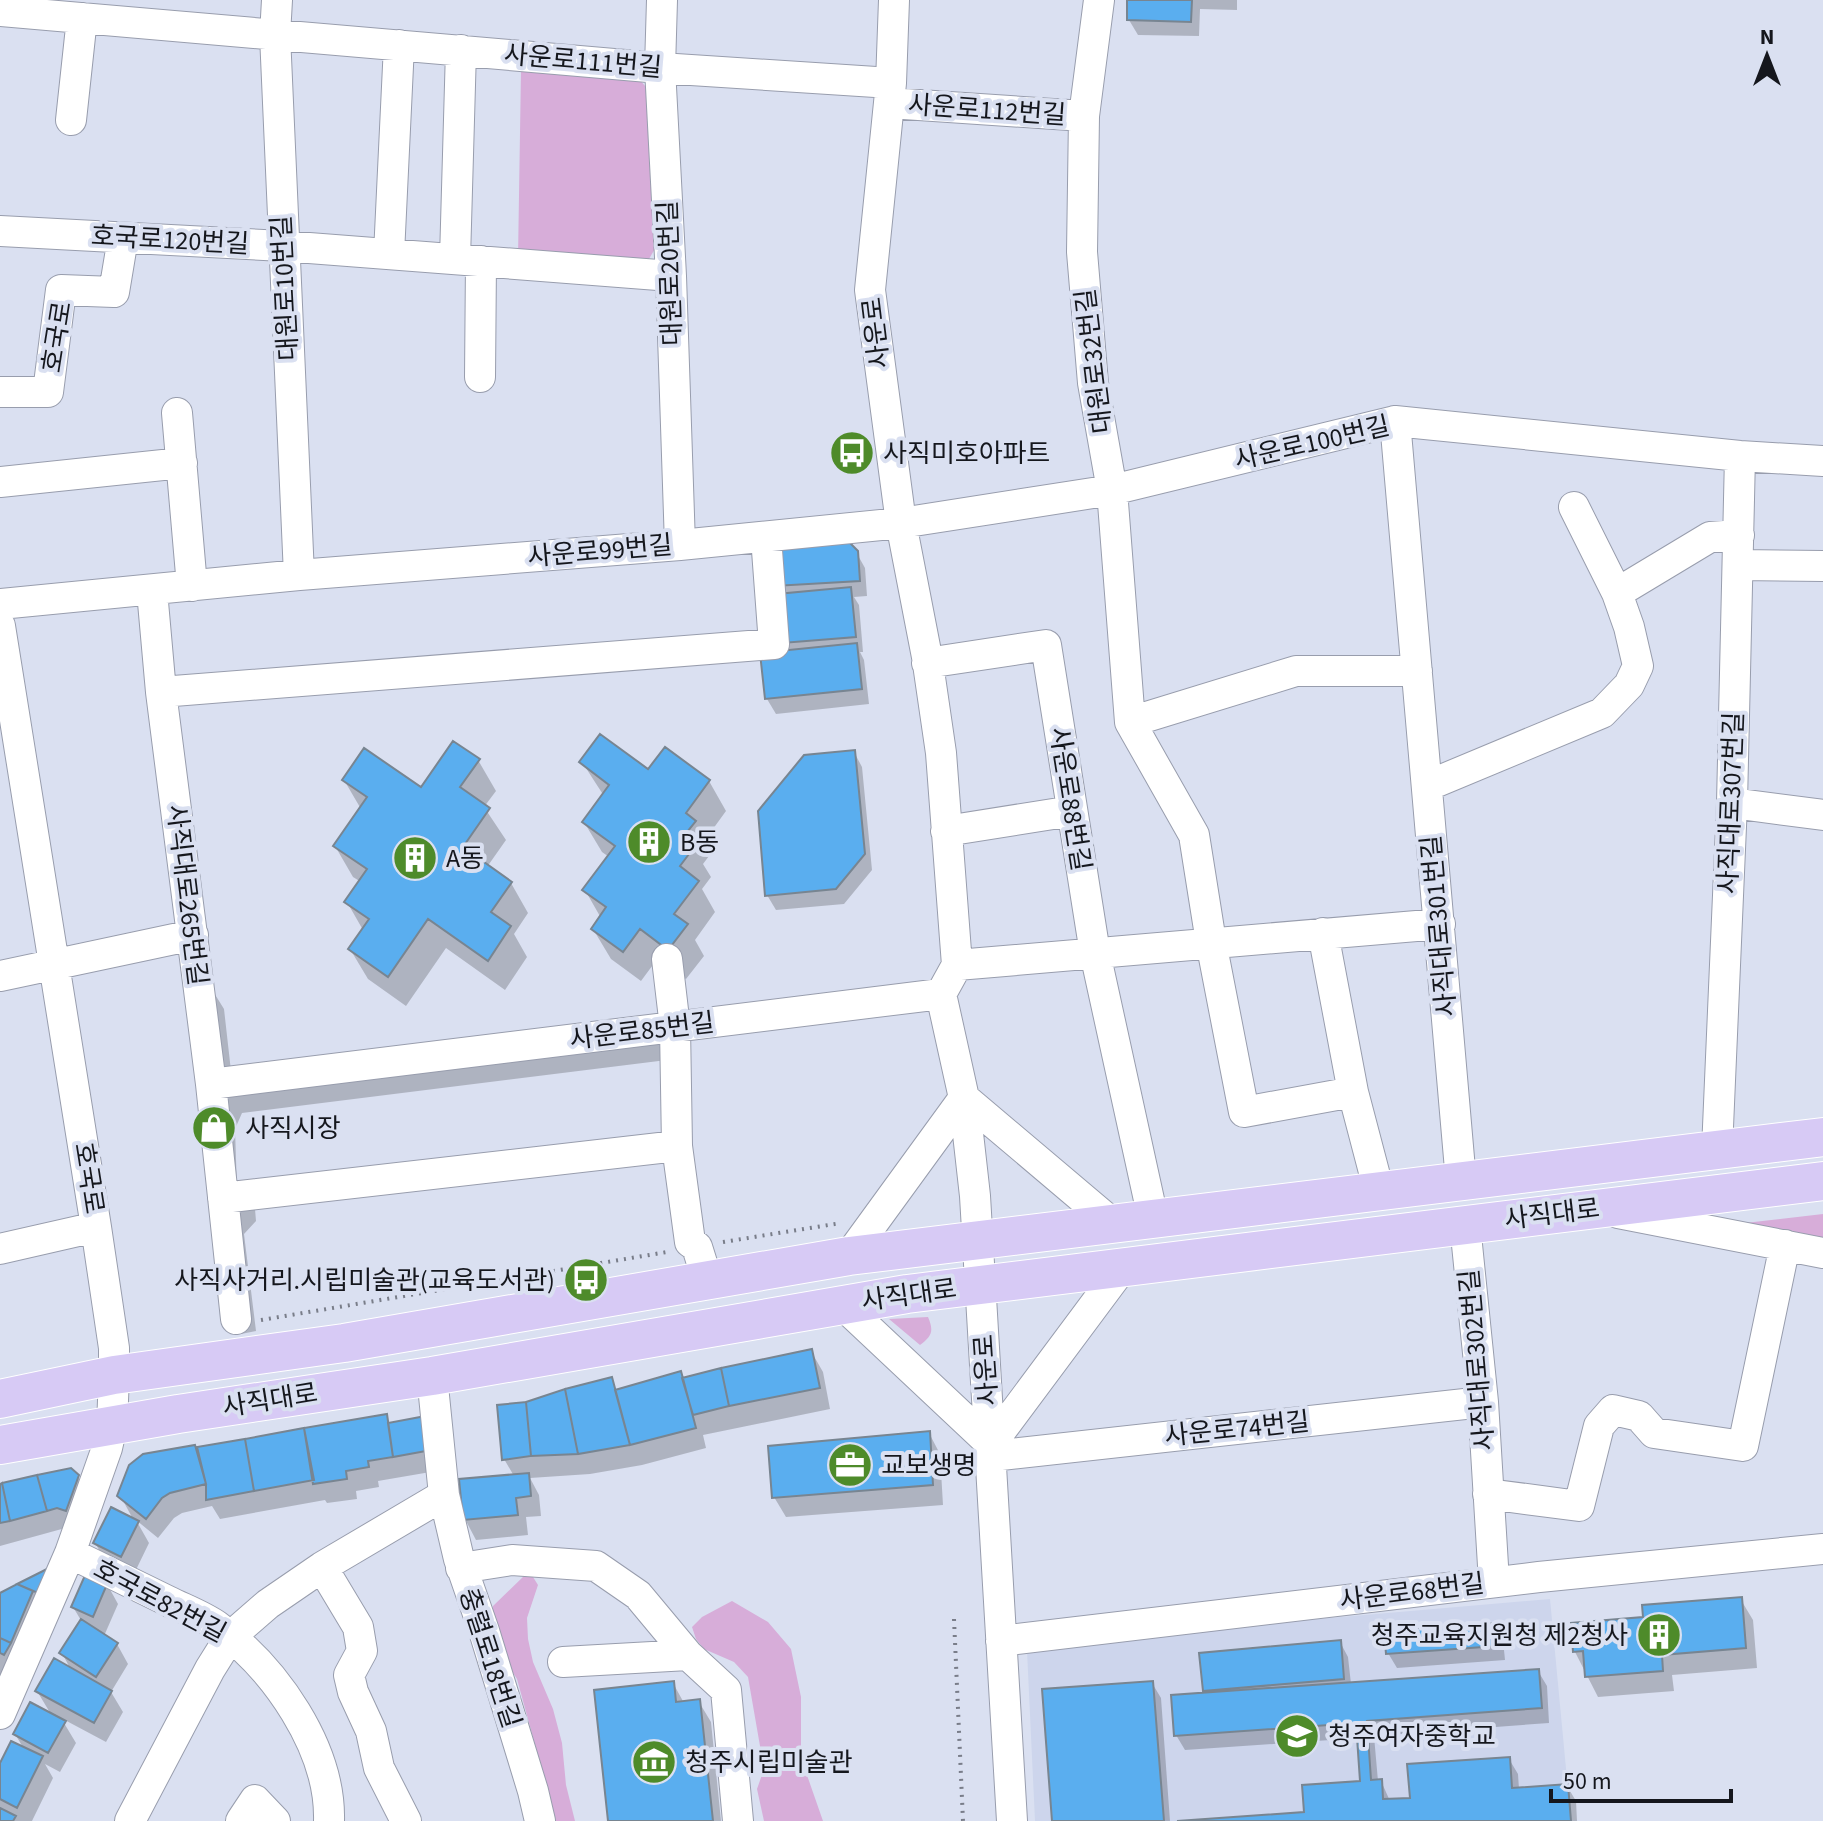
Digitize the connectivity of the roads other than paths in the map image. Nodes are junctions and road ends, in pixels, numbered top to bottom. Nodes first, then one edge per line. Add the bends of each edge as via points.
1 (277, 0) edge
2 (662, 0) edge
3 (894, 0) edge
4 (1099, 0) edge
5 (0, 11) edge
6 (65, 11) edge
7 (275, 35) junction
8 (399, 45) junction
9 (461, 50) junction
10 (660, 68) junction
11 (890, 93) junction
12 (1084, 116) junction
13 (71, 120) dead end
14 (0, 231) edge
15 (123, 238) junction
16 (283, 246) junction
17 (389, 254) junction
18 (468, 260) junction
19 (671, 276) junction
20 (480, 377) dead end
21 (0, 392) edge
22 (177, 413) dead end
23 (1395, 421) junction
24 (1740, 456) junction
25 (1823, 461) edge
26 (182, 463) junction
27 (0, 482) edge
28 (1112, 490) junction
29 (1574, 507) dead end
30 (901, 523) junction
31 (1739, 535) junction
32 (766, 537) junction
33 (680, 545) junction
34 (1738, 565) junction
35 (1823, 566) edge
36 (299, 575) junction
37 (192, 586) junction
38 (152, 591) junction
39 (1617, 593) junction
40 (0, 604) edge
41 (0, 626) edge
42 (927, 663) junction
43 (1417, 671) junction
44 (161, 692) junction
45 (1130, 722) junction
46 (1427, 786) junction
47 (1732, 803) junction
48 (1072, 811) junction
49 (1823, 815) edge
50 (946, 831) junction
51 (1440, 924) junction
52 (1323, 933) junction
53 (193, 935) junction
54 (1211, 942) junction
55 (1095, 953) junction
56 (667, 959) dead end
57 (55, 964) junction
58 (957, 965) junction
59 (0, 976) edge
60 (941, 994) junction
61 (675, 1027) junction
62 (211, 1084) junction
63 (1353, 1092) junction
64 (964, 1098) junction
65 (1823, 1137) edge
66 (677, 1146) junction
67 (1717, 1150) junction
68 (1461, 1181) junction
69 (1823, 1181) edge
70 (1379, 1191) junction
71 (223, 1198) junction
72 (1596, 1209) junction
73 (1153, 1218) junction
74 (1113, 1224) junction
75 (1465, 1225) junction
76 (96, 1227) junction
77 (846, 1239) junction
78 (978, 1240) junction
79 (1785, 1245) junction
80 (0, 1249) edge
81 (1823, 1253) edge
82 (702, 1263) junction
83 (1122, 1268) junction
84 (981, 1286) junction
85 (842, 1304) junction
86 (244, 1320) road end
87 (114, 1375) junction
88 (432, 1376) junction
89 (0, 1399) edge
90 (1483, 1402) junction
91 (112, 1426) junction
92 (0, 1445) edge
93 (992, 1450) junction
94 (1488, 1494) junction
95 (444, 1495) junction
96 (1823, 1549) edge
97 (70, 1553) junction
98 (322, 1567) junction
99 (461, 1568) junction
100 (1494, 1582) junction
101 (230, 1637) junction
102 (1001, 1641) junction
103 (688, 1655) junction
104 (563, 1662) dead end
105 (0, 1714) edge
106 (130, 1821) edge
107 (329, 1821) edge
108 (406, 1821) edge
109 (540, 1821) edge
110 (738, 1821) edge
111 (1012, 1821) edge

1 - 7 street, 대원로10번길
2 - 10 street, 대원로20번길
3 - 11 street, 사운로
4 - 12 street, 대원로32번길
5 - 6 street, 사운로111번길
6 - 7 street, 사운로111번길
6 - 13 street
7 - 8 street, 사운로111번길
7 - 16 street, 대원로10번길
8 - 9 street, 사운로111번길
8 - 17 street
9 - 10 street, 사운로111번길
9 - 18 street
10 - 11 street, 사운로111번길
10 - 19 street, 대원로20번길
11 - 12 street, 사운로112번길
11 - 30 street, 사운로 via 870,290
12 - 28 street, 대원로32번길 via 1083,265 1093,383
14 - 15 street, 호국로120번길
15 - 16 street, 호국로120번길
15 - 21 street, 호국로 via 114,292 61,290 48,392
16 - 17 street, 호국로120번길
16 - 36 street, 대원로10번길
17 - 18 street, 호국로120번길
18 - 19 street, 호국로120번길
18 - 20 street
19 - 33 street, 대원로20번길
22 - 26 street
23 - 24 street, 사운로100번길
23 - 28 street, 사운로100번길
23 - 43 street, 사직대로301번길
24 - 25 street, 사운로100번길
24 - 31 street, 사직대로307번길
26 - 27 street
26 - 37 street
28 - 30 street, 사운로100번길
28 - 45 street, 대원로32번길
29 - 39 street
30 - 32 street, 사운로99번길
30 - 42 street, 사운로
31 - 34 street, 사직대로307번길
31 - 39 street via 1710,537
32 - 33 street, 사운로99번길
32 - 44 street via 774,644
33 - 36 street, 사운로99번길
34 - 35 street
34 - 47 street, 사직대로307번길
36 - 37 street, 사운로99번길
37 - 38 street, 사운로99번길
38 - 40 street, 사운로99번길
38 - 44 street, 사직대로265번길
39 - 46 street via 1638,666 1629,685 1602,713
41 - 57 street, 호국로
42 - 48 street, 사운로88번길 via 1046,645
42 - 50 street, 사운로
43 - 45 street via 1296,671
43 - 46 street, 사직대로301번길
44 - 53 street, 사직대로265번길
45 - 54 street, 대원로32번길 via 1194,835
46 - 51 street, 사직대로301번길
47 - 49 street
47 - 67 street, 사직대로307번길
48 - 50 street
48 - 55 street, 사운로88번길
50 - 58 street, 사운로
51 - 52 street
51 - 68 street, 사직대로301번길
52 - 54 street
52 - 63 street
53 - 57 street
53 - 62 street, 사직대로265번길
54 - 55 street
54 - 63 street via 1244,1112
55 - 58 street
55 - 73 street
56 - 61 street
57 - 59 street
57 - 76 street, 호국로
58 - 60 street
60 - 61 street, 사운로85번길
60 - 64 street, 사운로
61 - 62 street, 사운로85번길
61 - 66 street
62 - 71 street, 사직대로265번길
63 - 70 street
64 - 74 street
64 - 77 street
64 - 78 street, 사운로
65 - 67 main road, 사직대로
66 - 71 street
66 - 82 street via 690,1242
67 - 68 main road, 사직대로
68 - 70 main road, 사직대로
69 - 72 main road, 사직대로
70 - 73 main road, 사직대로
71 - 86 street, 사직대로265번길
72 - 75 main road, 사직대로
72 - 79 street
73 - 74 main road, 사직대로
74 - 78 main road, 사직대로
75 - 83 main road, 사직대로
75 - 90 street, 사직대로302번길
76 - 80 street
76 - 87 street, 호국로
77 - 78 main road, 사직대로
77 - 82 main road, 사직대로
78 - 84 street, 사운로
79 - 81 street
79 - 94 street via 1743,1446 1654,1433 1639,1416 1613,1410 1599,1426 1579,1506
82 - 87 main road, 사직대로 via 344,1343
83 - 84 main road, 사직대로
83 - 93 street
84 - 85 main road, 사직대로
84 - 93 street, 사운로
85 - 88 main road, 사직대로
85 - 93 street
87 - 89 main road, 사직대로
87 - 91 street, 호국로
88 - 91 main road, 사직대로
88 - 95 street, 충렬로18번길
90 - 93 street, 사운로74번길
90 - 94 street, 사직대로302번길
91 - 92 main road, 사직대로
91 - 97 street, 호국로
93 - 102 street, 사운로
94 - 100 street, 사직대로302번길
95 - 98 street
95 - 99 street, 충렬로18번길
96 - 100 street, 사운로68번길
97 - 101 street, 호국로82번길 via 215,1624
97 - 105 street, 호국로
98 - 101 street
98 - 108 street via 358,1627 362,1651 349,1675 353,1692 371,1731 379,1768
99 - 103 street via 512,1560 596,1566 638,1595
99 - 109 street, 충렬로18번길
100 - 102 street, 사운로68번길
101 - 106 street
101 - 107 street, 호국로82번길 via 297,1714 324,1775
102 - 111 street, 사운로
103 - 104 street
103 - 110 street via 726,1690

